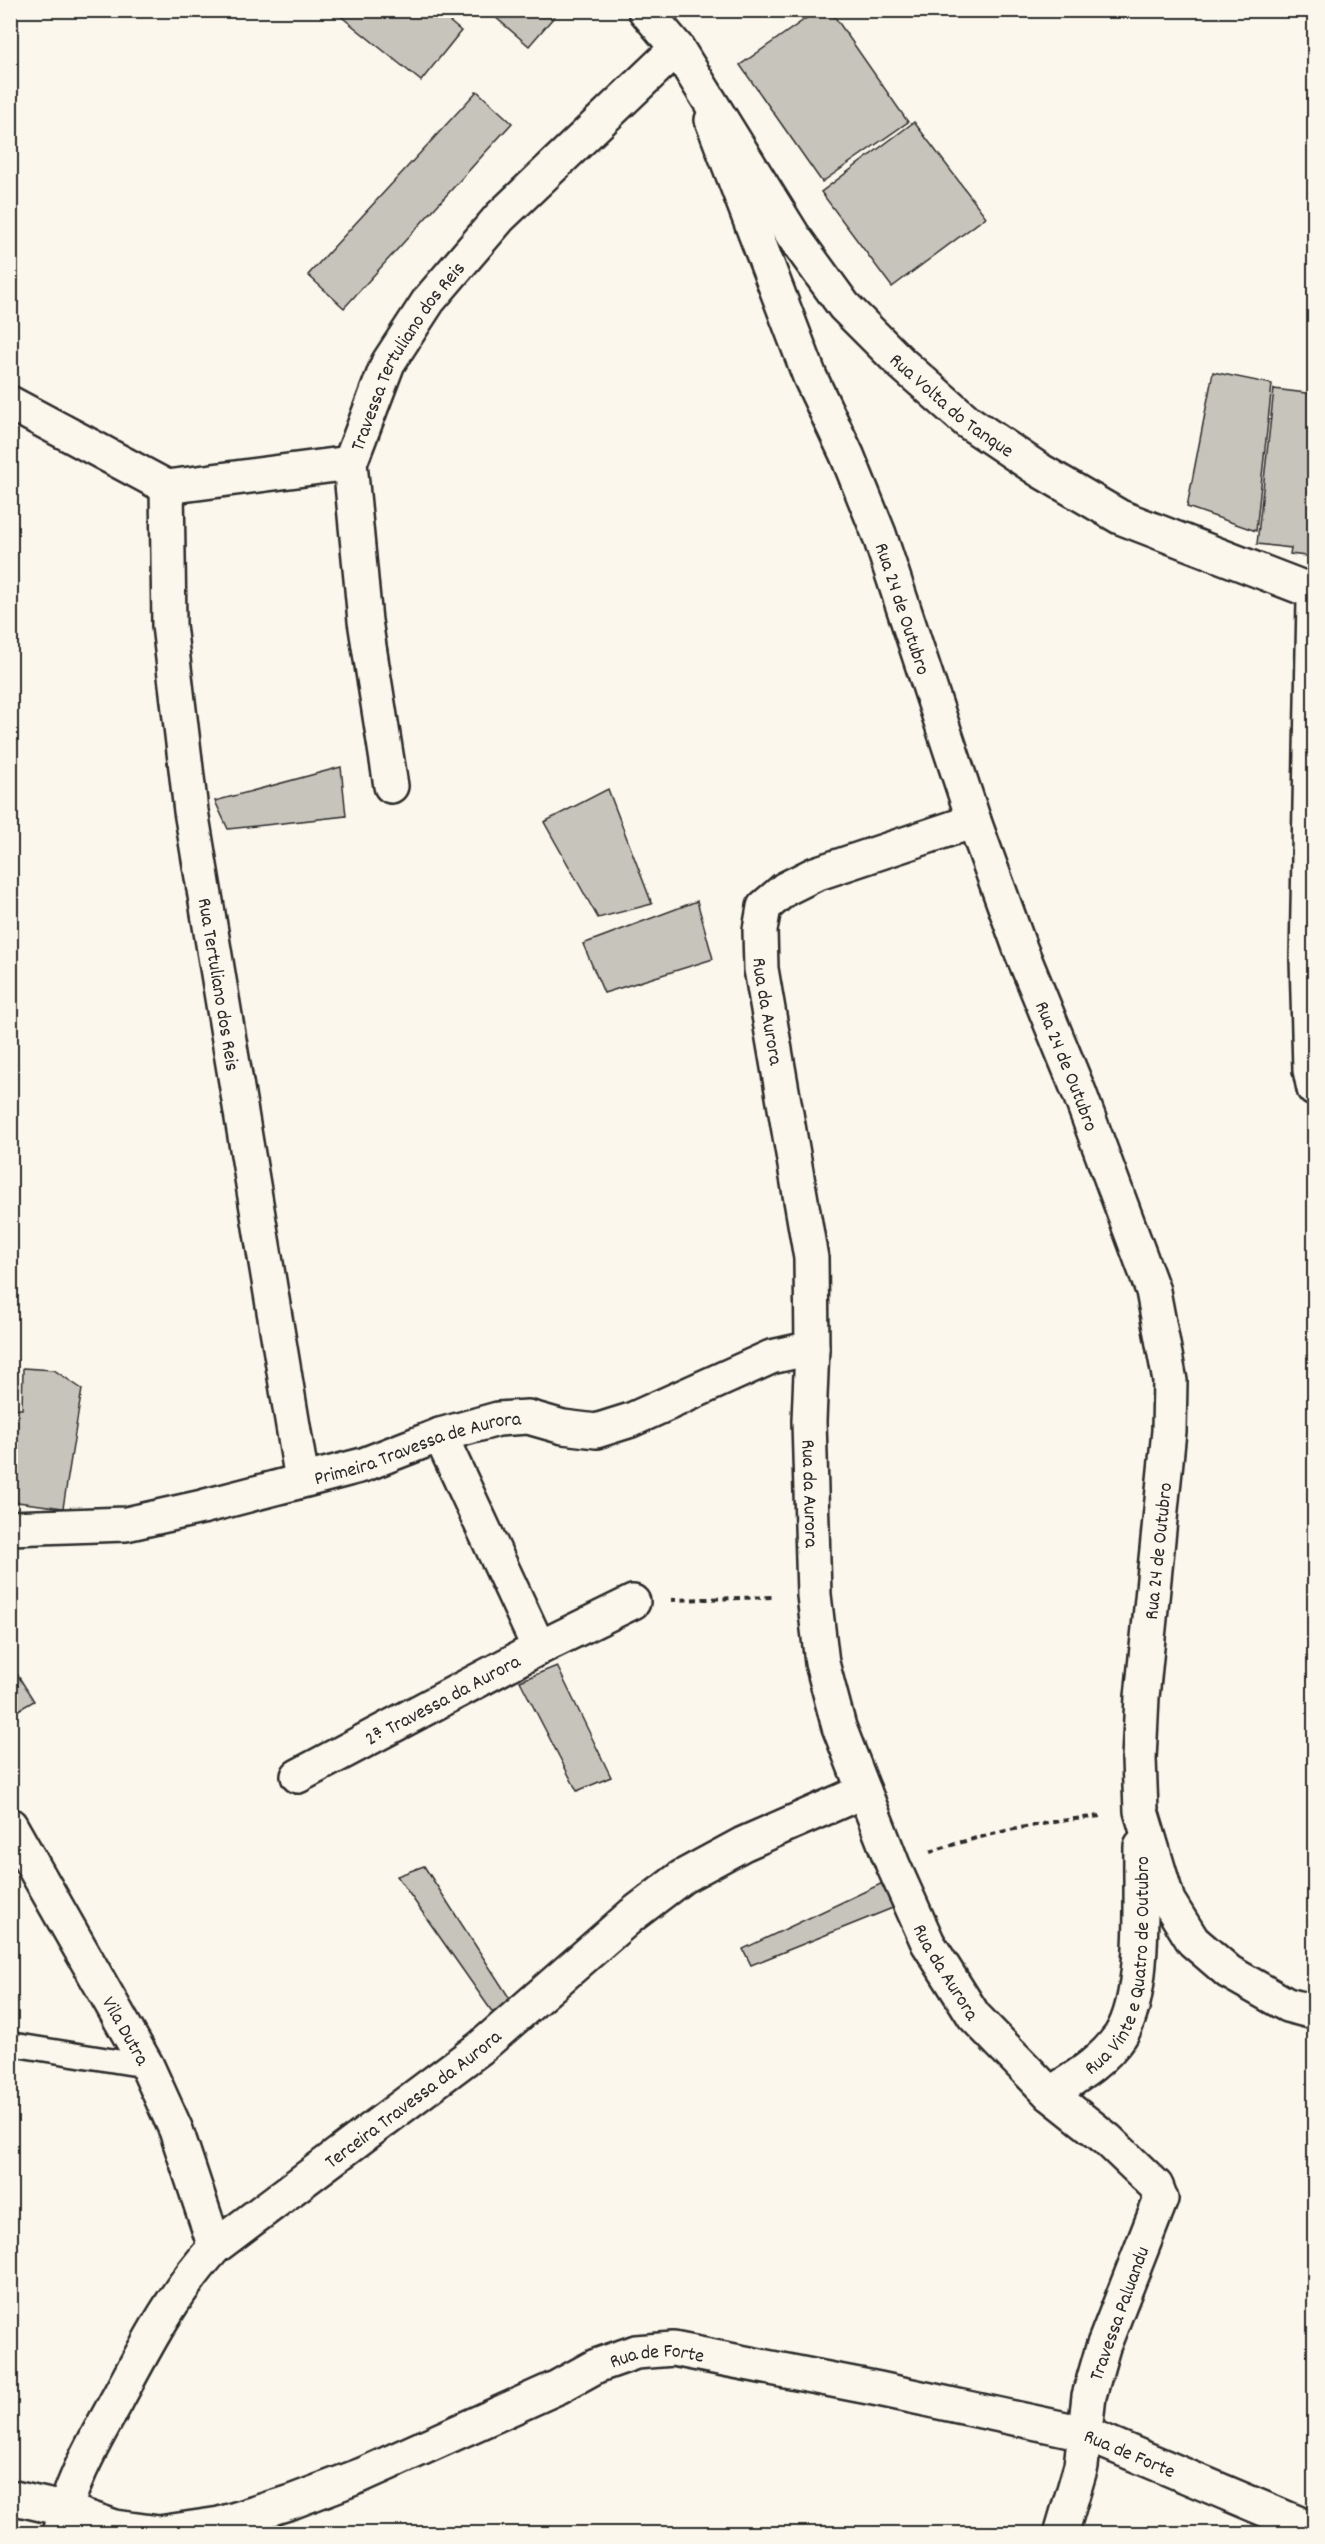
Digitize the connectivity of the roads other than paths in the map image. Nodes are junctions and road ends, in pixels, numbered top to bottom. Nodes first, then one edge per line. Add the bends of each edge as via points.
1 (645, 10) edge
2 (677, 48) junction
3 (699, 84) junction
4 (10, 403) edge
5 (350, 464) junction
6 (167, 487) junction
7 (1314, 592) edge
8 (1314, 600) edge
9 (391, 786) dead end
10 (974, 821) junction
11 (1314, 1089) edge
12 (812, 1348) junction
13 (440, 1435) junction
14 (302, 1480) junction
15 (10, 1528) edge
16 (633, 1602) road end
17 (539, 1647) junction
18 (298, 1776) dead end
19 (864, 1791) junction
20 (1142, 1812) junction
21 (10, 1825) edge
22 (1314, 2012) edge
23 (10, 2044) edge
24 (147, 2066) junction
25 (1050, 2094) junction
26 (1161, 2199) joint
27 (215, 2247) junction
28 (1084, 2433) junction
29 (10, 2497) edge
30 (61, 2521) edge
31 (1314, 2530) edge
32 (1061, 2534) edge

1 - 2 street
2 - 3 street
2 - 5 street, Travessa Tertuliano dos Reis via 500,217 429,300 388,363
3 - 7 street, Rua Volta do Tanque via 794,237 843,306 968,422 1120,517
3 - 10 street, Rua 24 de Outubro via 810,377 879,534
4 - 6 street
5 - 6 street
5 - 9 street, Travessa Tertuliano dos Reis via 365,621
6 - 14 street, Rua Tertuliano dos Reis via 169,625 191,811
8 - 11 street via 1307,958
10 - 12 street, Rua da Aurora via 815,874 785,889 764,907 761,969 811,1258
10 - 20 street, Rua 24 de Outubro via 1149,1280 1163,1335 1170,1381 1168,1431 1142,1697
12 - 13 street, Primeira Travessa de Aurora via 771,1357 631,1420 596,1431 528,1417 498,1419
12 - 19 street, Rua da Aurora via 809,1421 814,1595 822,1663
13 - 14 street, Primeira Travessa de Aurora via 363,1465
13 - 17 street, 2ª Travessa da Aurora
14 - 15 street, Primeira Travessa de Aurora via 126,1524
16 - 17 street
17 - 18 street, 2ª Travessa da Aurora
19 - 25 street, Rua da Aurora via 928,1943 974,2016
19 - 27 street, Terceira Travessa da Aurora via 742,1844 682,1877 632,1915 480,2048
20 - 22 street, Rua 24 de Outubro via 1168,1901 1193,1941 1229,1972 1287,2005
20 - 25 street, Rua Vinte e Quatro de Outubro via 1135,1999 1120,2034 1096,2063
21 - 24 street, Vila Dutra
23 - 24 lane
24 - 27 street, Vila Dutra via 176,2130
25 - 26 street, Rua da Aurora via 1108,2140 1156,2186
26 - 28 street, Travessa Paluandu via 1103,2347 1089,2396
27 - 30 street, Terceira Travessa da Aurora via 190,2274 161,2320 95,2440
28 - 30 street, Rua de Forte via 673,2349 636,2352 596,2366 362,2475 220,2524 159,2533
28 - 31 street, Rua de Forte
28 - 32 street, Travessa Paluandu via 1081,2466
29 - 30 street, Rua de Forte

